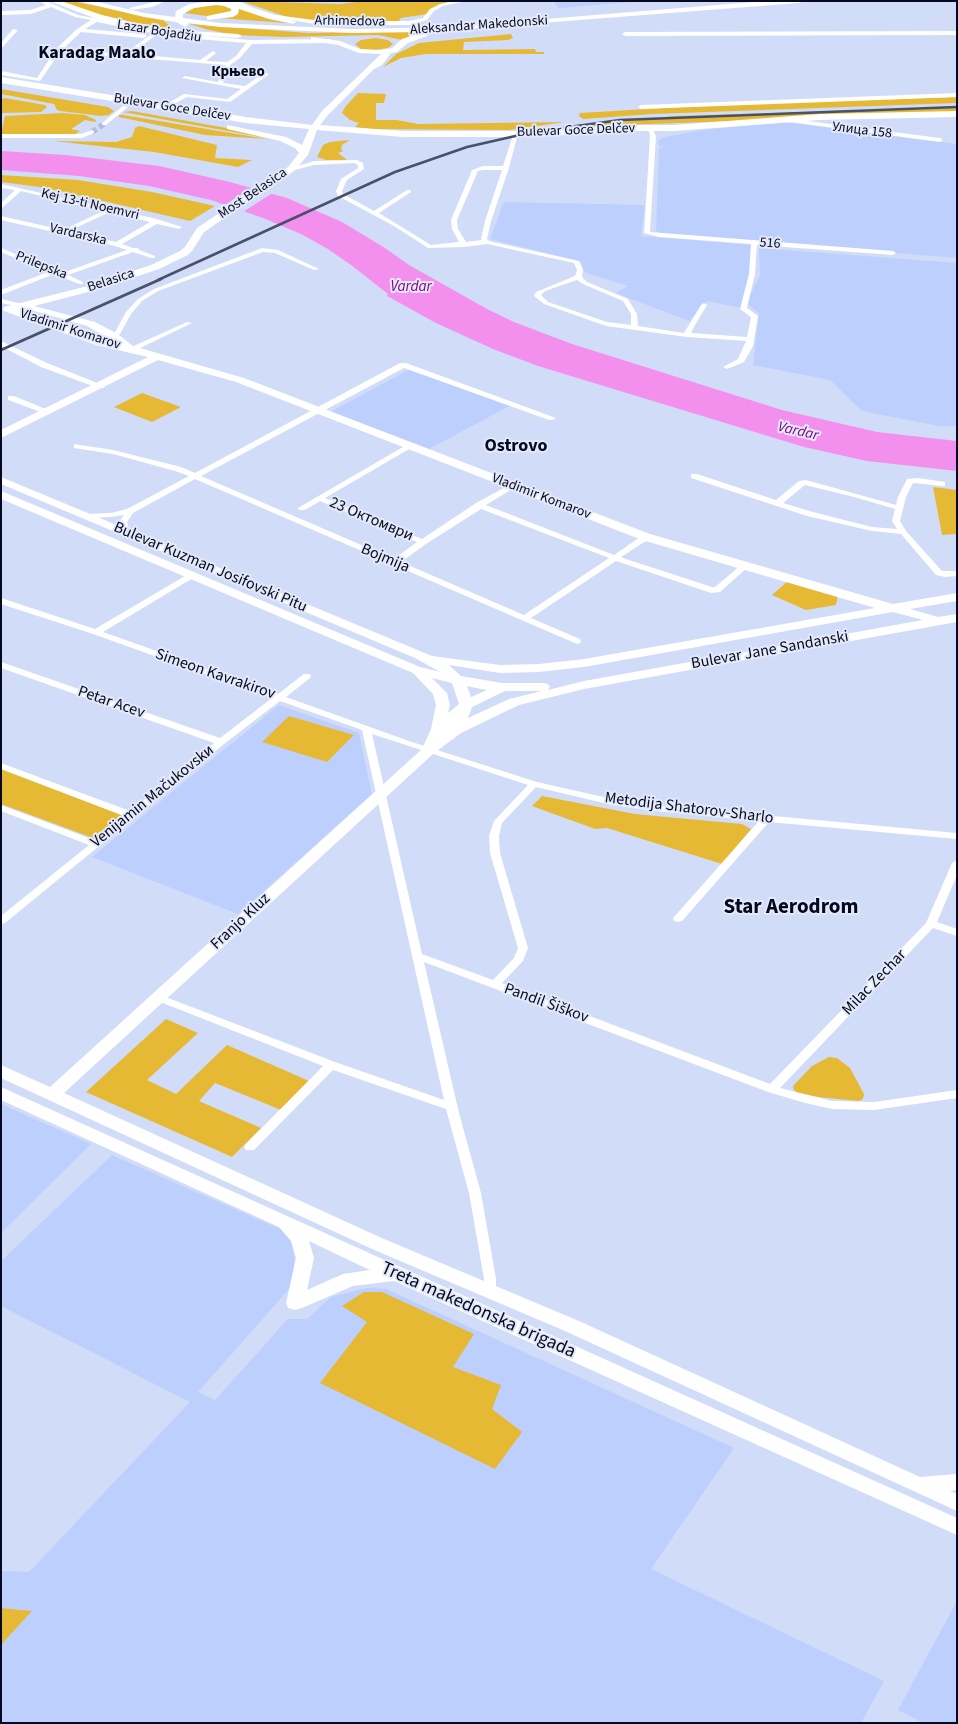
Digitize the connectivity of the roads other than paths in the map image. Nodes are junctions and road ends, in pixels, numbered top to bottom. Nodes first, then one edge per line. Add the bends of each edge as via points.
1 (41, 1) edge
2 (82, 1) edge
3 (102, 1) edge
4 (205, 1) edge
5 (220, 1) edge
6 (233, 1) edge
7 (454, 1) edge
8 (464, 1) edge
9 (738, 1) edge
10 (799, 1) edge
11 (53, 3) edge
12 (442, 5) junction
13 (160, 9) edge
14 (31, 12) junction
15 (1, 13) edge
16 (70, 14) junction
17 (99, 19) junction
18 (190, 19) junction
19 (522, 23) junction
20 (367, 27) junction
21 (15, 30) dead end
22 (79, 30) junction
23 (161, 31) junction
24 (954, 33) edge
25 (114, 34) junction
26 (202, 34) junction
27 (625, 34) dead end
28 (150, 36) junction
29 (235, 36) junction
30 (372, 36) junction
31 (295, 38) junction
32 (957, 40) edge
33 (330, 41) junction
34 (250, 42) junction
35 (3, 44) edge
36 (400, 45) junction
37 (351, 47) junction
38 (58, 50) junction
39 (388, 51) junction
40 (365, 52) junction
41 (213, 53) dead end
42 (127, 54) junction
43 (201, 62) junction
44 (228, 64) junction
45 (371, 67) junction
46 (1, 74) edge
47 (266, 74) dead end
48 (185, 78) dead end
49 (1, 80) edge
50 (220, 84) junction
51 (1, 86) edge
52 (244, 88) junction
53 (957, 95) edge
54 (125, 107) junction
55 (165, 107) junction
56 (641, 107) dead end
57 (327, 111) junction
58 (957, 114) edge
59 (199, 120) junction
60 (246, 120) junction
61 (784, 120) junction
62 (104, 124) tunnel mouth
63 (650, 129) junction
64 (313, 131) junction
65 (92, 132) tunnel mouth
66 (377, 132) junction
67 (1, 136) edge
68 (352, 136) junction
69 (330, 138) dead end
70 (515, 138) junction
71 (940, 140) dead end
72 (320, 141) dead end
73 (304, 152) junction
74 (325, 162) junction
75 (506, 168) junction
76 (291, 169) junction
77 (1, 186) edge
78 (20, 189) junction
79 (409, 191) dead end
80 (1, 207) edge
81 (110, 210) junction
82 (375, 213) junction
83 (1, 218) edge
84 (156, 221) junction
85 (179, 227) dead end
86 (200, 230) joint
87 (65, 231) junction
88 (487, 242) junction
89 (754, 243) junction
90 (117, 244) junction
91 (464, 245) junction
92 (136, 249) junction
93 (1, 250) edge
94 (893, 253) dead end
95 (153, 257) dead end
96 (316, 269) dead end
97 (54, 272) junction
98 (63, 275) junction
99 (578, 277) junction
100 (81, 282) dead end
101 (1, 293) edge
102 (704, 305) dead end
103 (25, 306) junction
104 (3, 308) edge
105 (189, 323) dead end
106 (635, 328) junction
107 (687, 335) junction
108 (114, 336) junction
109 (749, 339) junction
110 (1, 343) edge
111 (131, 349) junction
112 (156, 357) junction
113 (727, 367) dead end
114 (101, 386) junction
115 (11, 398) dead end
116 (320, 410) junction
117 (49, 412) junction
118 (552, 418) dead end
119 (1, 435) edge
120 (77, 446) dead end
121 (408, 446) junction
122 (194, 476) junction
123 (694, 476) dead end
124 (1, 480) edge
125 (942, 484) dead end
126 (511, 486) junction
127 (1, 495) edge
128 (319, 498) junction
129 (777, 504) junction
130 (480, 505) junction
131 (302, 508) dead end
132 (899, 508) junction
133 (130, 511) junction
134 (86, 516) junction
135 (126, 532) junction
136 (903, 532) junction
137 (646, 537) junction
138 (423, 542) junction
139 (616, 558) junction
140 (394, 563) junction
141 (744, 567) junction
142 (957, 573) edge
143 (190, 576) junction
144 (838, 594) junction
145 (957, 598) edge
146 (1, 601) edge
147 (892, 609) junction
148 (957, 618) edge
149 (524, 619) junction
150 (833, 619) junction
151 (939, 621) junction
152 (957, 625) edge
153 (96, 632) junction
154 (576, 641) dead end
155 (420, 655) junction
156 (612, 659) junction
157 (1, 665) edge
158 (479, 667) joint
159 (416, 670) junction
160 (307, 676) dead end
161 (458, 681) junction
162 (584, 685) junction
163 (502, 687) junction
164 (277, 697) junction
165 (466, 706) junction
166 (366, 729) junction
167 (438, 730) junction
168 (456, 730) junction
169 (221, 742) junction
170 (428, 750) junction
171 (1, 766) edge
172 (534, 784) junction
173 (380, 794) junction
174 (1, 808) edge
175 (131, 815) junction
176 (766, 819) junction
177 (953, 835) edge
178 (96, 844) junction
179 (957, 844) edge
180 (957, 863) edge
181 (678, 920) dead end
182 (1, 921) edge
183 (931, 924) junction
184 (957, 933) edge
185 (416, 955) junction
186 (494, 985) junction
187 (159, 998) junction
188 (331, 1065) junction
189 (1, 1071) edge
190 (772, 1089) junction
191 (1, 1093) edge
192 (53, 1094) junction
193 (957, 1094) edge
194 (452, 1107) junction
195 (250, 1147) dead end
196 (279, 1218) junction
197 (396, 1274) junction
198 (490, 1286) junction
199 (957, 1482) edge
200 (918, 1485) junction
201 (957, 1503) edge
202 (957, 1527) edge

1 - 11 street
2 - 13 street
3 - 13 street via 132,8
4 - 26 street via 180,7 169,18 176,27
5 - 20 street via 292,22
6 - 12 street, Arhimedova via 277,17 339,24 419,21
7 - 12 street
8 - 12 street, Arhimedova
9 - 20 street, Aleksandar Makedonski via 468,24
10 - 19 street, Aleksandar Makedonski
11 - 14 street, Lazar Bojadžiu
11 - 16 street, Lazar Bojadžiu
11 - 17 street
13 - 18 street, Aleksandar Makedonski
14 - 15 street, Lazar Bojadžiu
14 - 16 street, Lazar Bojadžiu
16 - 17 street, Lazar Bojadžiu
17 - 22 street
17 - 23 street
18 - 19 street, Aleksandar Makedonski via 271,28 353,31 428,30
18 - 20 street, Aleksandar Makedonski
18 - 29 street via 230,15 236,10 230,5 196,5 182,11 178,17 190,28
19 - 36 street via 425,34
21 - 35 street
22 - 25 street
22 - 38 street
23 - 26 street
23 - 28 street
23 - 34 street, Lazar Bojadžiu
24 - 27 street
24 - 32 street
25 - 28 street
25 - 42 street via 115,38 126,42
26 - 29 street
28 - 42 street
29 - 31 street
30 - 31 street
30 - 36 street via 395,40
30 - 37 street via 352,41
31 - 33 street
33 - 34 street, Lazar Bojadžiu
33 - 37 street
34 - 44 street
36 - 39 street
37 - 40 street
38 - 42 street
38 - 46 street via 38,80
39 - 40 street
39 - 45 street via 379,63
40 - 45 street via 372,60
41 - 43 street
42 - 43 street
43 - 44 street
44 - 50 street
45 - 57 street
47 - 52 street
48 - 50 street
49 - 55 street, Bulevar Goce Delčev
50 - 52 street
51 - 54 street, Bulevar Goce Delčev
52 - 55 street via 228,101 186,95
53 - 56 street
54 - 59 street, Bulevar Goce Delčev
54 - 62 street
55 - 60 street, Bulevar Goce Delčev
57 - 60 street via 283,121
57 - 64 street
57 - 66 street via 338,124
58 - 61 street
59 - 64 street, Bulevar Goce Delčev
59 - 73 street via 283,139
60 - 64 street, Bulevar Goce Delčev
61 - 63 street
61 - 71 street, Улица 158
63 - 66 street, Bulevar Goce Delčev via 478,134
63 - 70 street, Bulevar Goce Delčev via 634,133
63 - 89 street, 516 via 653,136 647,233
64 - 66 street, Bulevar Goce Delčev
64 - 68 street, Bulevar Goce Delčev
64 - 73 street
65 - 67 street via 82,136
68 - 69 street
68 - 70 street, Bulevar Goce Delčev
70 - 75 street
72 - 73 street
73 - 74 street via 314,161
73 - 76 street, Most Belasica
74 - 76 street
74 - 82 street via 355,161 361,164 361,168 344,179 339,191 345,199
75 - 88 street via 488,221 484,239
75 - 91 street via 475,170 454,220
76 - 86 street, Most Belasica
77 - 78 street, Kej 13-ti Noemvri
78 - 80 street
78 - 81 street, Kej 13-ti Noemvri
79 - 82 street
81 - 84 street, Kej 13-ti Noemvri
81 - 87 street
82 - 91 street via 430,247
83 - 87 street, Vardarska
84 - 85 street, Kej 13-ti Noemvri
84 - 90 street
86 - 103 street, Belasica via 188,250 169,262
87 - 90 street, Vardarska
88 - 91 street
88 - 99 street via 577,262
89 - 94 street, 516
89 - 109 street via 752,274 743,309 755,316
90 - 92 street, Vardarska
92 - 95 street, Vardarska
92 - 98 street
93 - 97 street, Prilepska
96 - 108 street via 276,251 262,250 156,290 128,313
97 - 98 street, Prilepska
97 - 101 street
98 - 100 street, Prilepska
99 - 106 street via 626,300 634,314
99 - 106 street via 543,290 537,296 582,317
102 - 107 street
103 - 104 street, Belasica
103 - 108 street, Vladimir Komarov via 91,324
104 - 111 street, Vladimir Komarov via 100,343
105 - 111 street
106 - 107 street
107 - 109 street
108 - 111 street, Vladimir Komarov
109 - 113 street via 741,360
110 - 114 street via 44,365
111 - 112 street, Vladimir Komarov
112 - 114 street
112 - 116 street, Vladimir Komarov via 240,380
114 - 117 street
115 - 117 street
116 - 118 street via 403,365
116 - 121 street, Vladimir Komarov
116 - 122 street
117 - 119 street
120 - 122 street, Bojmija via 153,462
121 - 126 street, Vladimir Komarov
121 - 128 street, 23 Октомври
122 - 133 street
122 - 140 street, Bojmija
123 - 129 street
124 - 134 street, Bulevar Kuzman Josifovski Pitu
125 - 132 street via 910,481
126 - 130 street
126 - 137 street, Vladimir Komarov
127 - 143 street, Bulevar Kuzman Josifovski Pitu
128 - 131 street, 23 Октомври
128 - 138 street, 23 Октомври
129 - 132 street via 806,482
129 - 136 street via 872,529
130 - 138 street
130 - 139 street
132 - 136 street via 896,521
133 - 134 street
133 - 135 street via 123,522
134 - 135 street, Bulevar Kuzman Josifovski Pitu
135 - 155 street, Bulevar Kuzman Josifovski Pitu
136 - 142 street via 939,573
137 - 139 street
137 - 141 street, Vladimir Komarov
138 - 140 street
139 - 141 street via 714,591
139 - 149 street
140 - 149 street, Bojmija
141 - 144 street, Vladimir Komarov
143 - 153 street
143 - 159 street, Bulevar Kuzman Josifovski Pitu
144 - 147 street, Vladimir Komarov
144 - 150 street via 844,605 843,611
145 - 147 street, Bulevar Jane Sandanski
146 - 153 street, Simeon Kavrakirov
147 - 150 street, Bulevar Jane Sandanski
147 - 151 street, Vladimir Komarov
148 - 151 street, Bulevar Jane Sandanski
149 - 154 street, Bojmija
150 - 156 street, Bulevar Jane Sandanski
151 - 152 street, Vladimir Komarov
151 - 162 street, Bulevar Jane Sandanski
153 - 164 street, Simeon Kavrakirov
155 - 158 street, Bulevar Kuzman Josifovski Pitu
155 - 161 street, Bulevar Kuzman Josifovski Pitu via 442,667
156 - 158 street, Bulevar Jane Sandanski via 539,668
156 - 163 street, Bulevar Jane Sandanski
157 - 169 street, Petar Acev
159 - 161 street
159 - 167 street via 440,693 443,705
160 - 164 street, Venijamin Mačukovskи
161 - 163 street
161 - 165 street
162 - 163 street
162 - 168 street, Franjo Kluz via 514,702
163 - 165 street, Franjo Kluz
164 - 166 street, Simeon Kavrakirov
164 - 169 street, Venijamin Mačukovskи
165 - 167 street, Franjo Kluz
165 - 168 street
166 - 170 street, Simeon Kavrakirov
166 - 173 street
167 - 170 street, Franjo Kluz
168 - 170 street, Franjo Kluz
169 - 175 street, Venijamin Mačukovskи
170 - 172 street, Metodija Shatorov-Sharlo
170 - 173 street, Franjo Kluz
171 - 175 street
172 - 176 street, Metodija Shatorov-Sharlo via 612,802
172 - 186 street via 497,823 494,836 495,854 523,948 519,960
173 - 185 street
173 - 187 street, Franjo Kluz
174 - 178 street
175 - 178 street, Venijamin Mačukovskи
176 - 177 street, Metodija Shatorov-Sharlo
176 - 181 street
177 - 179 street
178 - 182 street, Venijamin Mačukovskи
180 - 183 street, Milac Zechar
183 - 184 street
183 - 190 street, Milac Zechar
185 - 186 street, Pandil Šiškov
185 - 194 street
186 - 190 street, Pandil Šiškov
187 - 188 street
187 - 192 street, Franjo Kluz
188 - 194 street
188 - 195 street
189 - 192 street, Treta makedonska brigada
190 - 193 street, Pandil Šiškov via 832,1105 881,1106
191 - 196 street, Treta makedonska brigada
192 - 198 street, Treta makedonska brigada via 378,1244
194 - 198 street via 475,1193
196 - 197 street, Treta makedonska brigada
196 - 197 street via 299,1239 305,1258 295,1303 350,1279
197 - 202 street, Treta makedonska brigada
198 - 200 street, Treta makedonska brigada
199 - 200 street
200 - 201 street, Treta makedonska brigada

